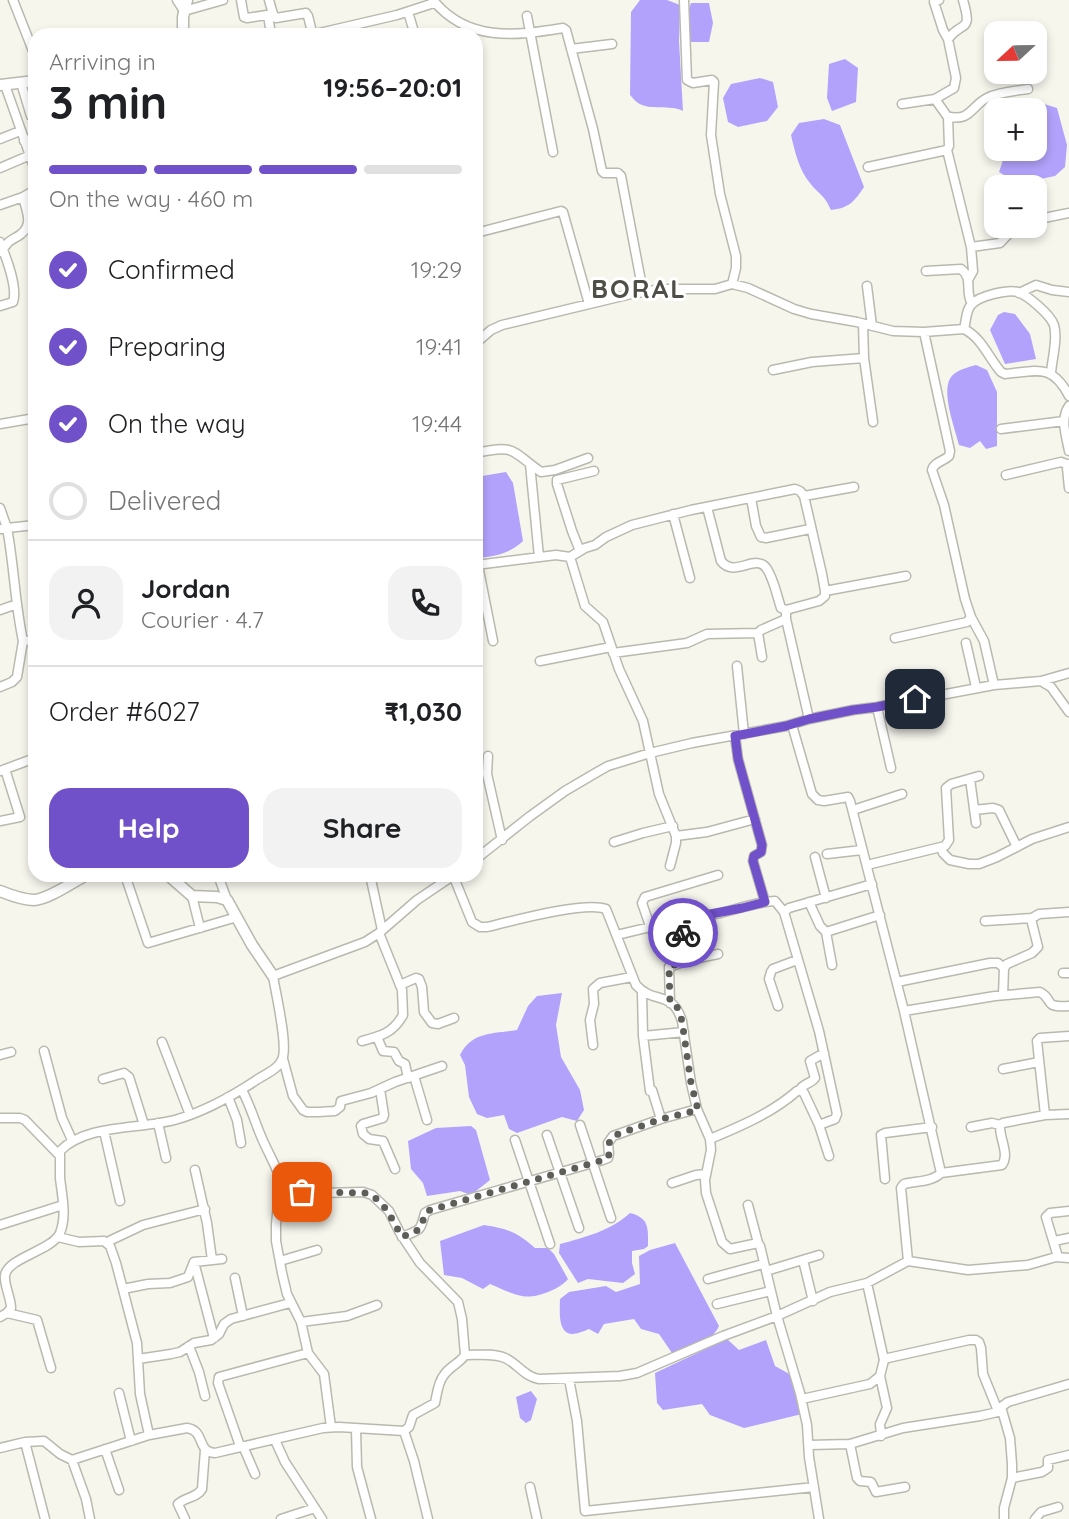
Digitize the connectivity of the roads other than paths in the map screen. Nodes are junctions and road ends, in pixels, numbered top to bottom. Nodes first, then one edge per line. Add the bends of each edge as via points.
1 (13, 0) edge
2 (177, 0) edge
3 (223, 0) edge
4 (241, 0) edge
5 (269, 0) edge
6 (684, 0) edge
7 (939, 0) edge
8 (963, 0) edge
9 (434, 1) edge
10 (186, 5) edge
11 (408, 12) junction
12 (270, 14) junction
13 (527, 16) dead end
14 (184, 28) edge
15 (271, 28) edge
16 (311, 28) edge
17 (342, 28) edge
18 (413, 28) edge
19 (470, 28) edge
20 (483, 31) edge
21 (532, 34) junction
22 (28, 38) edge
23 (948, 39) junction
24 (612, 44) dead end
25 (571, 49) junction
26 (28, 82) edge
27 (21, 83) junction
28 (2, 85) edge
29 (1028, 89) dead end
30 (935, 99) junction
31 (28, 102) edge
32 (902, 104) dead end
33 (11, 105) junction
34 (0, 108) edge
35 (28, 117) edge
36 (948, 117) junction
37 (17, 120) junction
38 (20, 131) junction
39 (0, 139) edge
40 (28, 140) edge
41 (24, 141) junction
42 (28, 148) edge
43 (947, 150) junction
44 (553, 152) dead end
45 (28, 157) edge
46 (868, 167) dead end
47 (0, 168) edge
48 (28, 194) edge
49 (23, 197) junction
50 (0, 205) edge
51 (1069, 213) edge
52 (28, 214) edge
53 (1047, 217) edge
54 (28, 227) edge
55 (483, 231) edge
56 (1005, 238) edge
57 (971, 247) junction
58 (1, 248) edge
59 (926, 271) dead end
60 (968, 279) junction
61 (732, 284) junction
62 (867, 286) dead end
63 (643, 292) junction
64 (1069, 292) edge
65 (1019, 293) junction
66 (589, 303) junction
67 (972, 304) junction
68 (0, 306) edge
69 (867, 325) junction
70 (964, 329) junction
71 (924, 332) junction
72 (483, 337) edge
73 (864, 358) junction
74 (773, 370) dead end
75 (1051, 373) junction
76 (1069, 396) edge
77 (1069, 405) edge
78 (28, 419) edge
79 (1064, 421) junction
80 (873, 422) dead end
81 (0, 424) edge
82 (1001, 429) dead end
83 (1069, 450) edge
84 (483, 452) edge
85 (588, 458) dead end
86 (530, 464) junction
87 (1069, 464) edge
88 (594, 471) dead end
89 (1006, 475) dead end
90 (854, 487) dead end
91 (1069, 488) edge
92 (804, 496) junction
93 (751, 498) junction
94 (707, 507) junction
95 (0, 508) edge
96 (673, 514) junction
97 (28, 526) edge
98 (4, 528) edge
99 (810, 529) junction
100 (580, 551) junction
101 (539, 557) junction
102 (570, 558) junction
103 (483, 564) edge
104 (906, 576) dead end
105 (690, 578) dead end
106 (825, 591) junction
107 (483, 594) edge
108 (17, 604) junction
109 (0, 610) edge
110 (786, 614) junction
111 (971, 617) junction
112 (758, 633) junction
113 (895, 638) dead end
114 (23, 641) junction
115 (28, 641) edge
116 (493, 641) dead end
117 (966, 643) dead end
118 (612, 650) junction
119 (762, 657) dead end
120 (540, 662) dead end
121 (737, 666) dead end
122 (1069, 673) edge
123 (1041, 681) junction
124 (994, 685) junction
125 (0, 687) edge
126 (976, 687) junction
127 (877, 707) junction
128 (1069, 712) edge
129 (809, 719) junction
130 (792, 725) junction
131 (740, 735) junction
132 (650, 753) junction
133 (488, 756) dead end
134 (28, 761) edge
135 (891, 768) dead end
136 (2, 770) edge
137 (483, 771) edge
138 (483, 777) edge
139 (902, 794) dead end
140 (853, 810) junction
141 (974, 810) junction
142 (755, 819) junction
143 (0, 821) edge
144 (976, 823) dead end
145 (673, 826) junction
146 (1069, 827) edge
147 (676, 836) junction
148 (502, 840) junction
149 (614, 842) dead end
150 (1017, 847) junction
151 (941, 848) junction
152 (862, 850) junction
153 (483, 854) edge
154 (827, 854) dead end
155 (814, 857) dead end
156 (867, 865) junction
157 (670, 866) dead end
158 (718, 874) dead end
159 (73, 882) edge
160 (127, 882) edge
161 (175, 882) edge
162 (221, 882) edge
163 (371, 882) edge
164 (444, 882) edge
165 (457, 882) edge
166 (872, 884) junction
167 (0, 891) edge
168 (192, 897) junction
169 (826, 898) junction
170 (227, 900) junction
171 (765, 902) junction
172 (810, 902) junction
173 (785, 912) junction
174 (1069, 912) edge
175 (880, 915) junction
176 (237, 917) junction
177 (1032, 918) junction
178 (680, 920) junction
179 (985, 921) dead end
180 (650, 926) junction
181 (200, 929) junction
182 (380, 931) junction
183 (827, 932) junction
184 (617, 935) junction
185 (718, 954) dead end
186 (689, 960) junction
187 (797, 960) junction
188 (832, 965) dead end
189 (1004, 968) junction
190 (273, 976) junction
191 (632, 977) junction
192 (897, 982) junction
193 (400, 985) junction
194 (642, 992) junction
195 (1003, 995) junction
196 (670, 1003) junction
197 (778, 1006) dead end
198 (1069, 1006) edge
199 (904, 1011) junction
200 (454, 1018) dead end
201 (684, 1032) junction
202 (643, 1036) junction
203 (1069, 1036) edge
204 (377, 1037) junction
205 (362, 1041) dead end
206 (162, 1042) dead end
207 (593, 1045) dead end
208 (44, 1051) dead end
209 (11, 1052) dead end
210 (824, 1053) junction
211 (0, 1055) edge
212 (283, 1059) junction
213 (1039, 1062) junction
214 (442, 1066) dead end
215 (1003, 1069) dead end
216 (411, 1077) junction
217 (103, 1079) dead end
218 (380, 1089) junction
219 (242, 1090) junction
220 (800, 1090) junction
221 (228, 1097) junction
222 (698, 1110) junction
223 (1069, 1114) edge
224 (190, 1115) junction
225 (1045, 1115) junction
226 (0, 1118) edge
227 (661, 1119) junction
228 (428, 1120) dead end
229 (158, 1123) junction
230 (144, 1125) junction
231 (580, 1125) dead end
232 (819, 1125) junction
233 (1000, 1125) junction
234 (932, 1126) junction
235 (971, 1126) dead end
236 (104, 1131) junction
237 (547, 1135) dead end
238 (710, 1139) junction
239 (72, 1140) junction
240 (515, 1140) dead end
241 (241, 1143) dead end
242 (60, 1156) junction
243 (829, 1156) dead end
244 (166, 1158) dead end
245 (593, 1163) junction
246 (395, 1169) dead end
247 (195, 1170) dead end
248 (560, 1172) junction
249 (941, 1173) junction
250 (706, 1174) junction
251 (885, 1179) dead end
252 (528, 1182) junction
253 (672, 1183) dead end
254 (284, 1191) junction
255 (120, 1201) dead end
256 (63, 1205) junction
257 (748, 1205) dead end
258 (205, 1209) junction
259 (1069, 1211) edge
260 (611, 1218) dead end
261 (0, 1225) edge
262 (579, 1228) dead end
263 (58, 1237) junction
264 (402, 1237) junction
265 (1069, 1238) edge
266 (1054, 1241) junction
267 (107, 1242) junction
268 (758, 1242) junction
269 (550, 1244) dead end
270 (317, 1250) dead end
271 (819, 1255) dead end
272 (1058, 1257) junction
273 (1069, 1258) edge
274 (803, 1260) junction
275 (280, 1261) junction
276 (908, 1261) junction
277 (194, 1262) junction
278 (765, 1268) junction
279 (235, 1278) dead end
280 (708, 1279) dead end
281 (867, 1283) junction
282 (124, 1289) junction
283 (771, 1291) junction
284 (813, 1301) junction
285 (290, 1303) junction
286 (716, 1304) dead end
287 (377, 1305) dead end
288 (4, 1315) edge
289 (243, 1316) junction
290 (777, 1316) junction
291 (301, 1322) junction
292 (214, 1338) junction
293 (189, 1346) junction
294 (308, 1353) junction
295 (466, 1355) junction
296 (138, 1359) junction
297 (884, 1360) junction
298 (51, 1368) dead end
299 (880, 1376) junction
300 (569, 1378) junction
301 (1069, 1384) edge
302 (119, 1393) dead end
303 (205, 1396) dead end
304 (802, 1399) junction
305 (1000, 1411) junction
306 (331, 1427) junction
307 (356, 1429) junction
308 (404, 1431) junction
309 (149, 1435) junction
310 (881, 1436) junction
311 (275, 1440) junction
312 (131, 1441) junction
313 (24, 1442) junction
314 (850, 1444) junction
315 (809, 1445) junction
316 (242, 1446) junction
317 (0, 1448) edge
318 (104, 1449) junction
319 (205, 1450) junction
320 (1069, 1455) edge
321 (72, 1460) junction
322 (255, 1474) dead end
323 (1012, 1478) junction
324 (530, 1487) dead end
325 (814, 1487) junction
326 (905, 1487) dead end
327 (119, 1490) dead end
328 (1058, 1507) dead end
329 (315, 1508) junction
330 (586, 1515) edge
331 (45, 1519) edge
332 (90, 1519) edge
333 (186, 1519) edge
334 (281, 1519) edge
335 (322, 1519) edge
336 (372, 1519) edge
337 (428, 1519) edge
338 (537, 1519) edge
339 (819, 1519) edge
340 (1004, 1519) edge
341 (1035, 1519) edge

1 - 22 street
2 - 10 street
3 - 10 street
4 - 12 street via 247,19
5 - 12 street
6 - 61 street via 687,80 712,80 714,84 711,135 736,256
7 - 23 street via 934,2
8 - 23 street via 967,24
9 - 11 street
9 - 19 street via 453,20
10 - 14 main road
11 - 17 street
11 - 18 street
12 - 15 street
12 - 16 street via 278,19 306,13
13 - 21 street
20 - 21 street
21 - 25 street via 563,29
21 - 44 street
23 - 30 street via 956,82
24 - 25 street
25 - 63 street via 602,171 621,176
26 - 27 main road
27 - 28 main road
27 - 31 street
28 - 33 street
29 - 36 street via 991,96 970,113
30 - 32 street
30 - 36 street
33 - 34 street
33 - 37 street
35 - 37 street
36 - 43 street
37 - 38 street
38 - 39 street
38 - 41 street
40 - 41 street
41 - 42 street
43 - 46 street
43 - 57 street
45 - 47 street
48 - 49 street
49 - 50 street
49 - 52 street
51 - 53 street
54 - 58 street
55 - 66 street via 563,212
56 - 57 street via 1000,243
57 - 60 street via 973,271
58 - 68 street via 15,298
59 - 60 street via 956,268
60 - 67 street
61 - 63 street
61 - 69 street via 803,312
62 - 69 street
63 - 66 street
64 - 65 street via 1036,285
65 - 67 street via 1004,291
65 - 75 street via 1054,324
66 - 72 street via 502,325
67 - 70 street
69 - 71 street
69 - 73 street
70 - 71 street
70 - 75 street via 980,341 1000,372
71 - 111 street via 950,451 932,470
73 - 74 street
73 - 80 street
75 - 76 street
77 - 79 street
78 - 81 street
79 - 82 street
79 - 83 street
84 - 86 street via 507,448
85 - 86 street via 546,472
86 - 101 street
87 - 89 street via 1060,462
87 - 91 street
88 - 100 street via 557,480
90 - 92 street
92 - 93 street via 795,489
92 - 99 street
93 - 94 street
93 - 99 street via 761,537
94 - 96 street
94 - 110 street via 723,565 762,564
95 - 98 street
96 - 100 street via 632,525
96 - 105 street
97 - 98 street
98 - 108 street
99 - 106 street
100 - 102 street
101 - 102 street
101 - 103 street
102 - 118 street via 585,606 603,622
104 - 106 street
106 - 110 street via 819,601
107 - 116 street
108 - 109 street
108 - 114 street
110 - 112 street
110 - 129 street
111 - 113 street via 967,622
111 - 124 street via 984,641
112 - 118 street via 707,634 687,643
112 - 119 street
114 - 115 street
114 - 125 street via 17,677
117 - 126 street
118 - 120 street
118 - 132 street via 643,721
121 - 131 street
122 - 123 street
123 - 124 street
123 - 128 street
124 - 126 street
126 - 127 street
127 - 129 street
127 - 135 street
129 - 130 street
130 - 131 street
130 - 140 street via 812,794 824,801 848,797
131 - 132 street
131 - 142 street via 738,759
132 - 145 street via 659,794
132 - 148 street via 599,771 538,810
133 - 137 street
134 - 136 street
136 - 143 street via 20,817
138 - 148 street
139 - 140 street
140 - 152 street
141 - 144 street
141 - 150 street via 999,810
141 - 151 street via 974,778 946,788 948,844
142 - 147 street
142 - 171 street via 762,849 753,861
145 - 147 street
145 - 149 street
146 - 150 street
147 - 157 street
148 - 153 street
150 - 151 street via 969,864 950,860
151 - 156 street
152 - 154 street
152 - 156 street
155 - 169 street
156 - 166 street
158 - 180 street via 646,897 642,903
159 - 167 main road via 32,900
160 - 181 street via 148,943
161 - 168 main road
162 - 170 street
163 - 182 street
164 - 182 street
165 - 184 street via 472,922 480,927 599,906 606,909
166 - 169 street
166 - 175 street
168 - 170 main road
168 - 181 street
169 - 172 street
170 - 176 main road
171 - 173 street via 775,901
171 - 178 street
172 - 173 street
172 - 183 street
173 - 187 street
174 - 177 street
175 - 183 street
175 - 192 street
176 - 181 street
176 - 190 main road
177 - 179 street
177 - 189 street via 1038,947
178 - 180 street
178 - 186 street
180 - 184 street
182 - 190 street via 354,947
182 - 193 street
183 - 188 street
184 - 191 street
185 - 186 street
186 - 196 street via 669,967
187 - 197 street via 769,975
187 - 210 street
189 - 192 street via 990,963
189 - 195 street
190 - 212 street
191 - 194 street
191 - 207 street via 600,983 593,989
192 - 199 street
193 - 200 street via 419,979 424,1012 432,1023
193 - 204 street via 402,1019
194 - 196 street
194 - 202 street
195 - 198 street via 1042,993 1056,1007
195 - 199 street
196 - 201 street via 679,1012
199 - 234 street
201 - 202 street
201 - 222 street
202 - 227 street via 651,1091
203 - 213 street via 1038,1039
204 - 205 street
204 - 216 street via 383,1051 394,1052
206 - 224 street
208 - 239 street
209 - 211 street
210 - 220 street via 810,1060 815,1078
210 - 232 street via 837,1114
212 - 218 street via 293,1096 307,1112 335,1111 341,1101
212 - 219 street
213 - 215 street
213 - 225 street
214 - 216 street
216 - 218 street
216 - 228 street
217 - 230 street via 124,1073 129,1077
218 - 246 street via 383,1118 363,1124 361,1129 369,1139 383,1141
219 - 221 street
219 - 254 street
220 - 232 street
220 - 238 street via 758,1117
221 - 224 street
221 - 241 street
222 - 227 street
222 - 238 street
223 - 225 street
224 - 229 street
225 - 233 street
226 - 242 street via 25,1119
227 - 245 street via 613,1136 608,1158
229 - 230 street
229 - 244 street
230 - 236 street
231 - 245 street
232 - 243 street
233 - 235 street
233 - 249 street via 1006,1157 1002,1165
234 - 249 street
234 - 251 street via 881,1135
236 - 239 street
236 - 255 street
237 - 248 street
238 - 250 street
239 - 242 street
240 - 252 street
242 - 256 street
245 - 248 street
245 - 260 street
247 - 258 street
248 - 252 street
248 - 262 street
249 - 276 street via 902,1185
250 - 253 street
250 - 268 street via 706,1193 722,1242 730,1249
252 - 264 street via 430,1210 419,1230
252 - 269 street
254 - 264 street via 368,1193 388,1211
254 - 275 street via 275,1224
256 - 261 street
256 - 263 street
257 - 268 street
258 - 267 street via 143,1226
258 - 277 street via 217,1260
259 - 266 street via 1047,1215
263 - 267 street
263 - 288 street via 6,1272 11,1308
264 - 295 street via 458,1302
265 - 266 street
266 - 272 street
267 - 282 street
268 - 278 street
270 - 275 street
271 - 274 street
272 - 273 street
272 - 276 street via 981,1270
274 - 278 street
274 - 284 street
275 - 285 street
276 - 281 street
277 - 282 street via 188,1277 178,1282
277 - 292 street
278 - 280 street
278 - 283 street
279 - 289 street
281 - 284 street
281 - 297 street
282 - 296 street
283 - 286 street
283 - 290 street
284 - 290 street
285 - 289 street
285 - 291 street
287 - 291 street via 355,1314
288 - 298 street via 37,1320
289 - 292 street via 227,1321
290 - 300 street via 637,1373
290 - 304 street
291 - 294 street
292 - 293 street
293 - 296 street via 180,1352
293 - 303 street
294 - 306 street via 324,1374
294 - 316 street via 219,1377
295 - 300 street via 506,1358 531,1378
295 - 308 street via 444,1373 435,1403 413,1415
296 - 309 street
297 - 299 street
297 - 305 street via 976,1340
299 - 304 street via 870,1384
299 - 310 street via 887,1408
300 - 330 street
301 - 305 street via 1008,1402
302 - 312 street
304 - 315 street
305 - 310 street
305 - 323 street via 1010,1438
306 - 307 street
306 - 311 street
307 - 308 street
307 - 336 street via 357,1467
308 - 337 street
309 - 312 street
309 - 319 street via 190,1427
310 - 314 street
311 - 316 street
311 - 329 street
312 - 318 street
313 - 317 street
313 - 321 street via 44,1441
313 - 331 street
314 - 315 street
314 - 326 street via 860,1481 872,1482 876,1492
315 - 325 street
316 - 319 street via 215,1453
316 - 322 street
318 - 321 street
318 - 327 street
319 - 333 street via 202,1489 178,1505
320 - 323 street via 1048,1460 1048,1468 1042,1472
321 - 332 street
323 - 340 street
324 - 338 street
325 - 330 street
325 - 339 street
328 - 341 street
329 - 334 street
329 - 335 street

